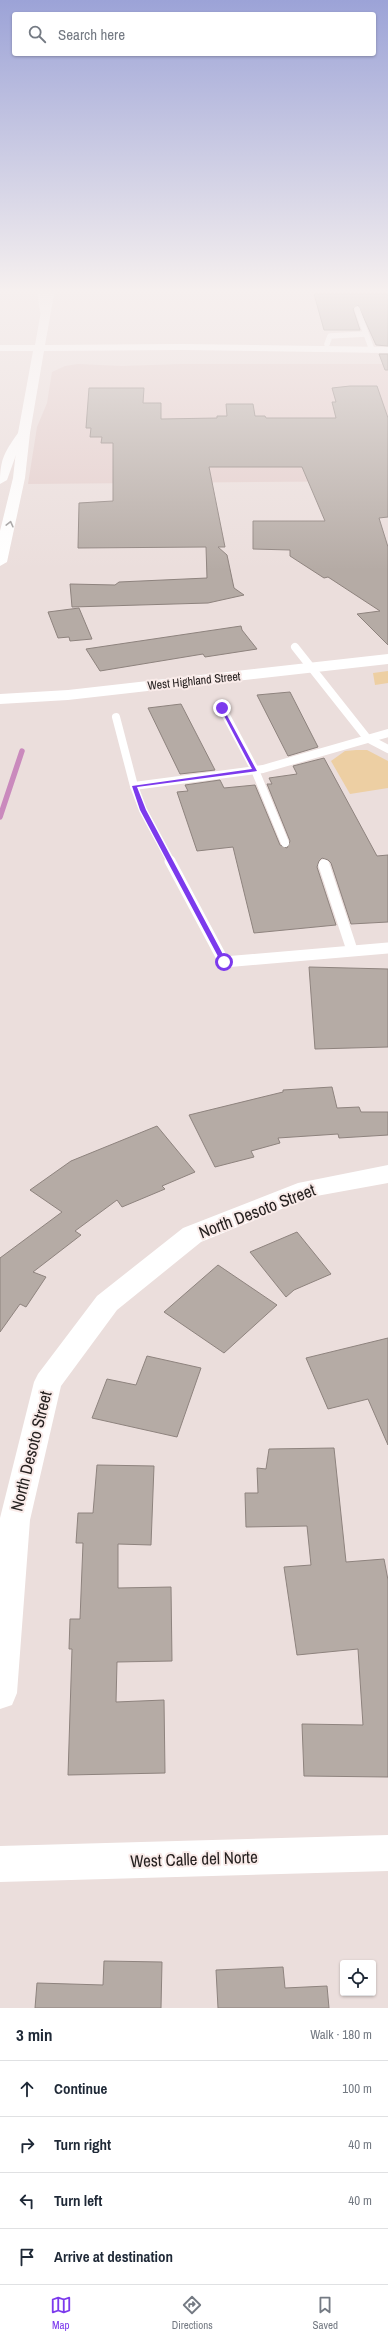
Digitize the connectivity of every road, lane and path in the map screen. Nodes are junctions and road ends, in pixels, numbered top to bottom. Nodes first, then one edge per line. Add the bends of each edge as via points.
1 (36, 383) edge
2 (24, 433) junction
3 (0, 480) edge
4 (0, 562) edge
5 (295, 647) dead end
6 (388, 659) edge
7 (310, 668) junction
8 (0, 699) edge
9 (222, 708) dead end
10 (116, 717) dead end
11 (388, 733) edge
12 (367, 738) junction
13 (388, 749) edge
14 (255, 770) junction
15 (134, 786) junction
16 (285, 843) dead end
17 (324, 866) dead end
18 (388, 948) edge
19 (352, 950) junction
20 (388, 1174) edge
21 (0, 1693) edge
22 (388, 1853) edge
23 (0, 1864) edge

1 - 2 main road
2 - 3 main road via 10,455
4 -> 2 main road via 19,478
5 - 7 lane
6 - 7 main road, West Highland Street
7 - 8 main road, West Highland Street via 68,695
7 - 12 lane
9 - 14 lane
10 - 15 lane
11 - 12 lane
12 - 13 lane
12 - 14 lane
14 - 15 lane
14 - 16 lane
15 - 19 lane via 143,810 224,962
17 - 19 lane
18 - 19 lane
20 - 21 main road, North Desoto Street via 307,1189 192,1236 107,1303 48,1382 15,1520
22 - 23 main road, West Calle del Norte

